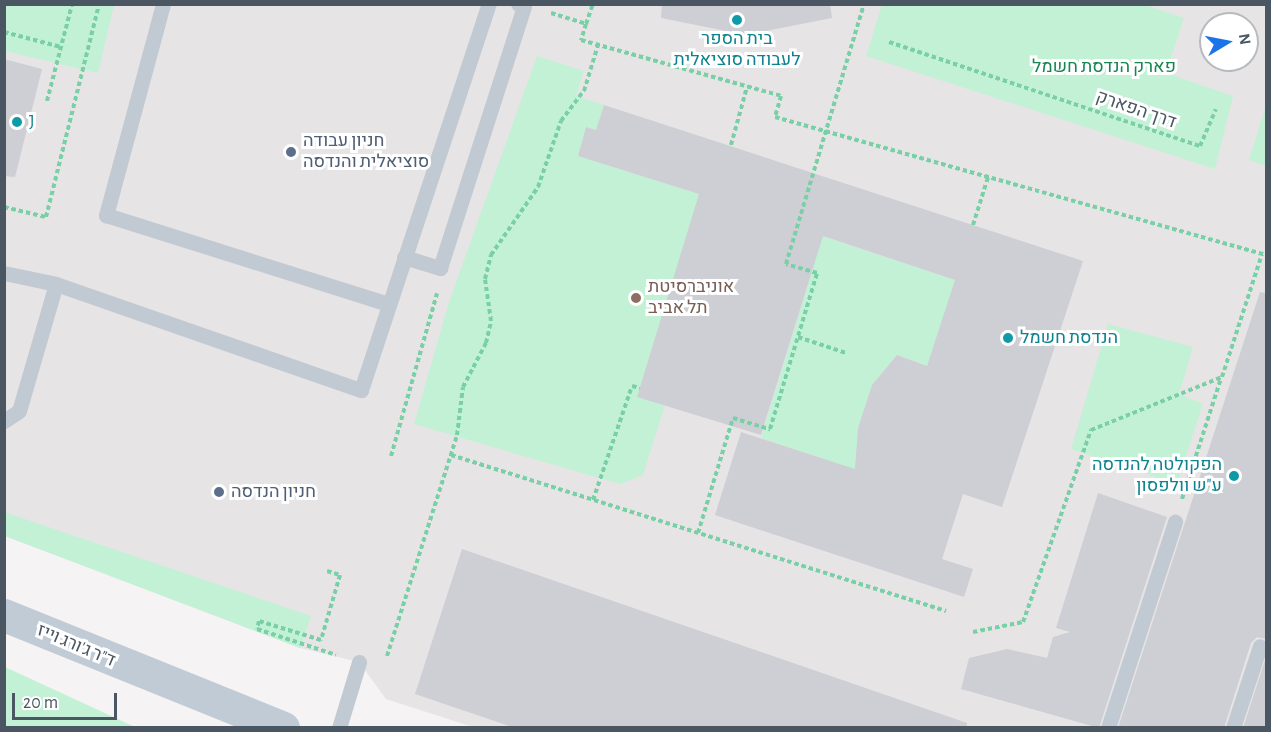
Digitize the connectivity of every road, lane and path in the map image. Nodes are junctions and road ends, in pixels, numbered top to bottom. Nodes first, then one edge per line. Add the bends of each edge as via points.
1 (72, 4) edge
2 (99, 4) edge
3 (163, 4) edge
4 (489, 4) edge
5 (518, 4) edge
6 (593, 4) edge
7 (864, 4) edge
8 (551, 13) dead end
9 (586, 24) junction
10 (4, 32) edge
11 (889, 42) dead end
12 (598, 45) junction
13 (61, 47) junction
14 (747, 87) junction
15 (47, 101) dead end
16 (1216, 110) dead end
17 (826, 131) junction
18 (731, 145) dead end
19 (988, 177) junction
20 (4, 207) edge
21 (974, 225) dead end
22 (1264, 254) edge
23 (404, 256) junction
24 (440, 268) junction
25 (4, 273) edge
26 (56, 284) junction
27 (388, 304) junction
28 (798, 337) junction
29 (846, 353) dead end
30 (1222, 377) junction
31 (640, 388) dead end
32 (4, 421) edge
33 (451, 455) junction
34 (391, 456) dead end
35 (593, 500) junction
36 (1174, 522) joint
37 (698, 533) junction
38 (327, 571) dead end
39 (946, 611) dead end
40 (4, 615) edge
41 (973, 632) dead end
42 (1260, 646) dead end
43 (387, 656) dead end
44 (359, 662) joint
45 (283, 728) edge
46 (339, 728) edge
47 (1108, 728) edge
48 (1233, 728) edge

1 - 13 path
2 - 20 path via 46,217
3 - 27 lane via 106,215
4 - 23 lane
5 - 24 lane via 524,6
6 - 9 path
7 - 17 path
8 - 9 path
9 - 12 path via 581,40
10 - 13 path
11 - 16 path, דרך הפארק via 1200,146
12 - 14 path
12 - 33 path via 584,91 561,121 538,187 500,236 491,255 485,279 491,321 463,387
13 - 15 path
14 - 17 path via 781,96 775,117
14 - 18 path
17 - 19 path
17 - 28 path via 786,264 817,273
19 - 21 path
19 - 22 path
22 - 30 path
23 - 24 lane
23 - 27 lane
24 - 34 path via 434,315
25 - 26 lane
26 - 27 lane via 361,390
26 - 32 lane via 19,411
28 - 29 path
28 - 37 path via 770,429 733,418
30 - 36 path
30 - 41 path via 1091,430 1023,622
31 - 35 path via 632,386
33 - 35 path
33 - 43 path
35 - 37 path
36 - 47 lane
37 - 39 path
38 - 44 path via 340,575 321,640 259,621 257,629
40 - 45 street, ד"ר ג'ורג וייז
42 - 48 lane
44 - 46 lane

